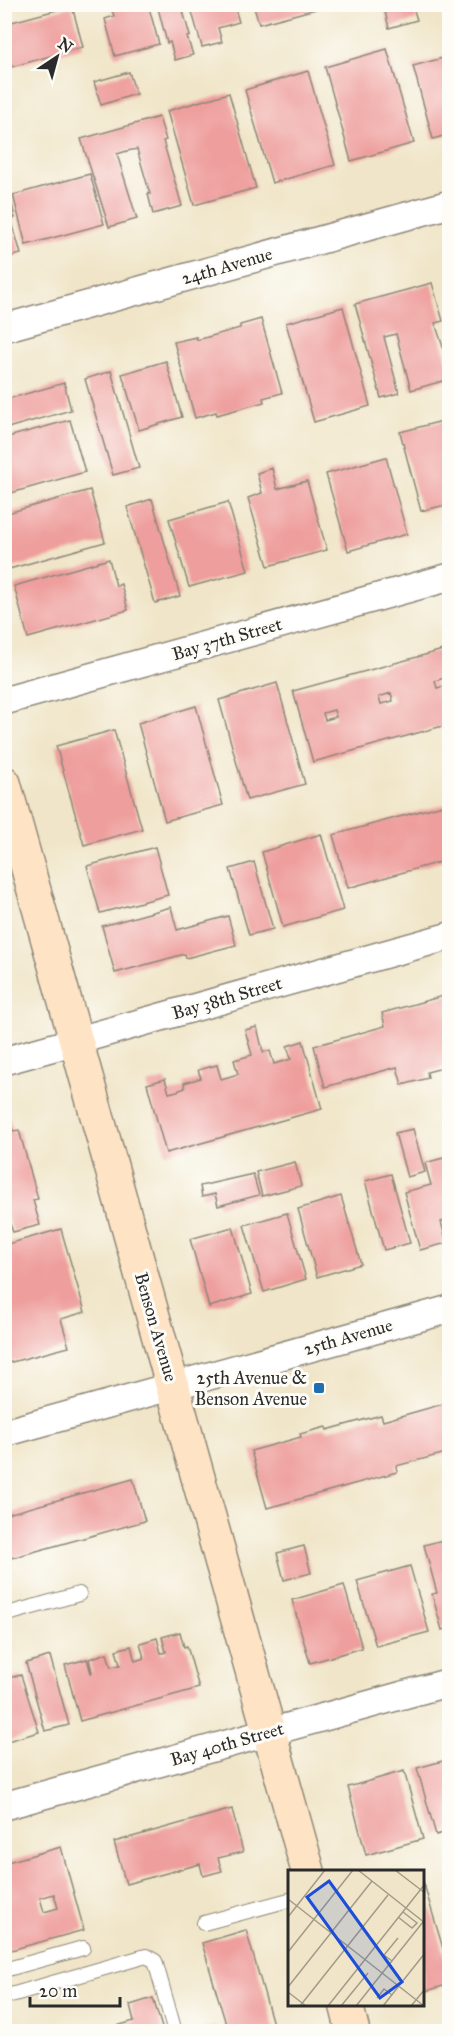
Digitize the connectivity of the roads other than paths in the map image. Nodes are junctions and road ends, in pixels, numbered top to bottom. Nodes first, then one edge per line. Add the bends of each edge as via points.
1 (450, 204) edge
2 (4, 328) edge
3 (450, 577) edge
4 (4, 701) edge
5 (4, 783) edge
6 (450, 936) edge
7 (76, 1041) junction
8 (4, 1060) edge
9 (450, 1309) edge
10 (172, 1386) junction
11 (4, 1433) edge
12 (79, 1594) dead end
13 (4, 1615) edge
14 (450, 1682) edge
15 (269, 1732) junction
16 (4, 1806) edge
17 (308, 1870) edge
18 (288, 1900) edge
19 (204, 1923) dead end
20 (83, 1948) dead end
21 (4, 1970) edge
22 (4, 1997) edge
23 (347, 2006) edge
24 (175, 2031) edge
25 (353, 2031) edge

1 - 2 street, 24th Avenue
3 - 4 street, Bay 37th Street
5 - 7 street, Benson Avenue
6 - 7 street, Bay 38th Street
7 - 8 street, Bay 38th Street
7 - 10 street, Benson Avenue
9 - 10 street, 25th Avenue
10 - 11 street, 25th Avenue
10 - 15 street, Benson Avenue
12 - 13 lane
14 - 15 street, Bay 40th Street
15 - 16 street, Bay 40th Street
15 - 17 street, Benson Avenue
18 - 19 lane
20 - 21 lane
22 - 24 lane via 147,1956 155,1961
23 - 25 street

